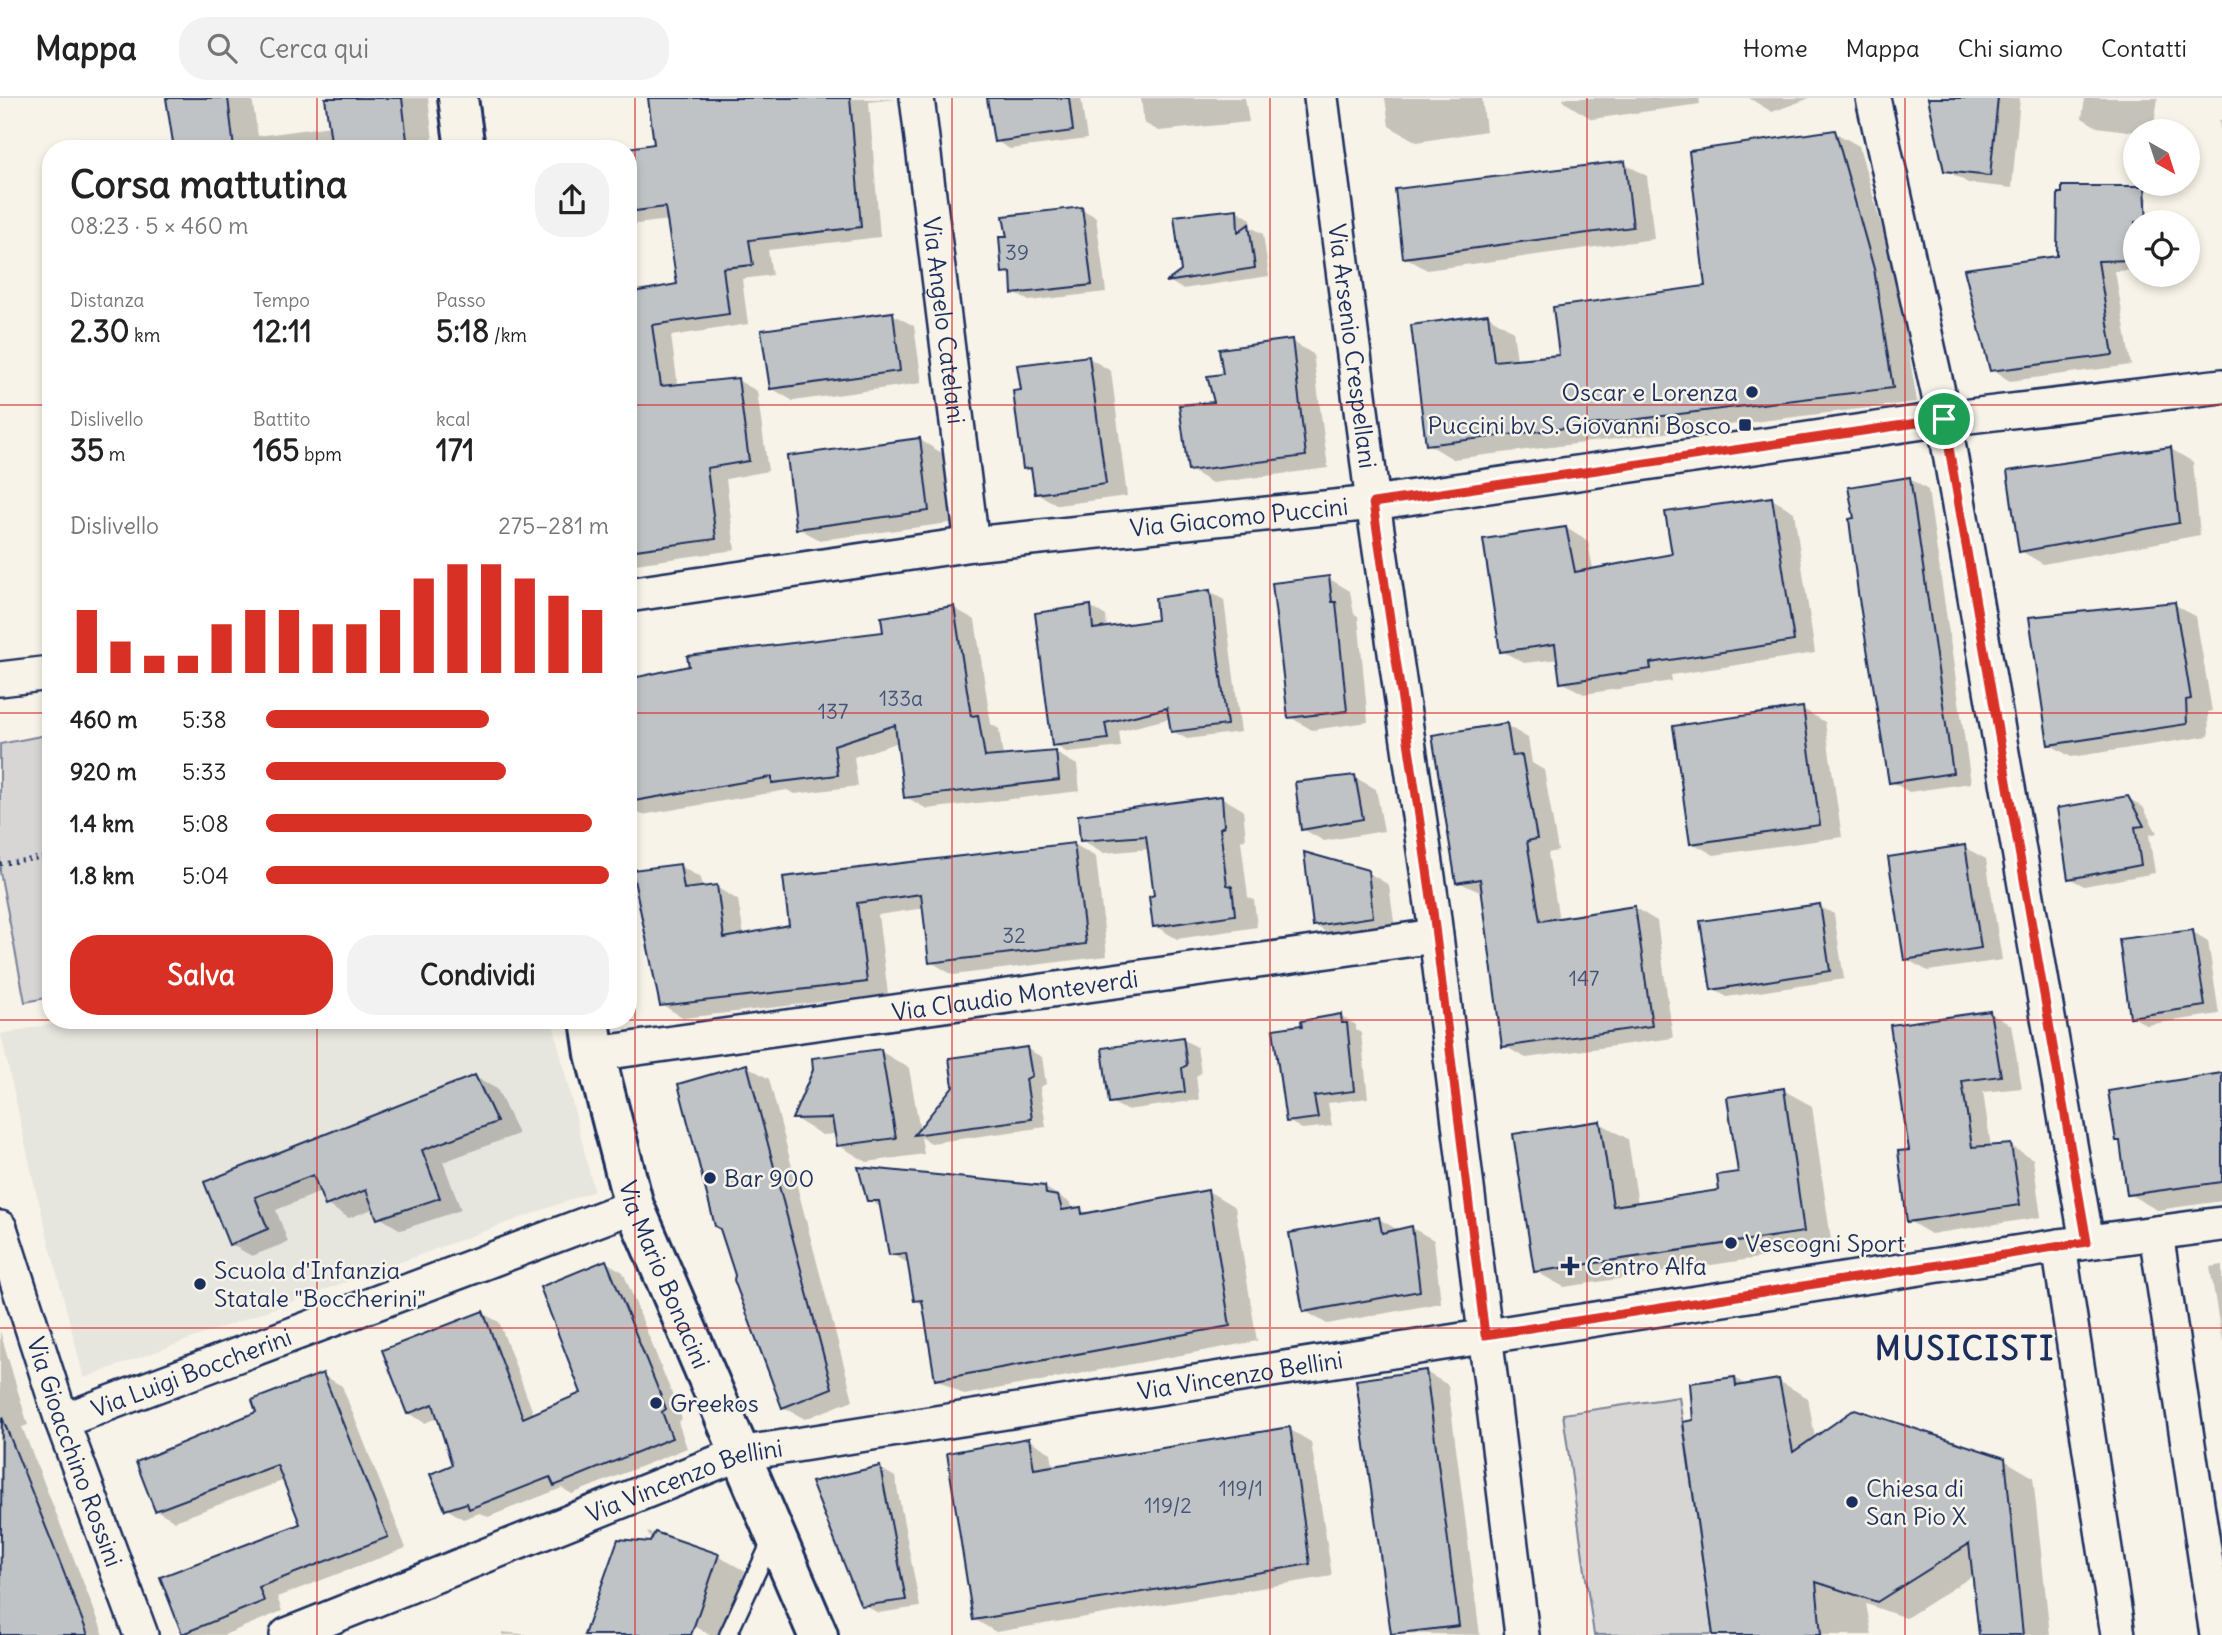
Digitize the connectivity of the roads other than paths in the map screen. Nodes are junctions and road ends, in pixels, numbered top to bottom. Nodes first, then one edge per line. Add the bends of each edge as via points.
1 (458, 98) edge
2 (917, 98) edge
3 (1321, 98) edge
4 (1873, 98) edge
5 (464, 140) edge
6 (2222, 386) edge
7 (1944, 419) junction
8 (1373, 503) junction
9 (972, 544) junction
10 (637, 594) edge
11 (42, 674) edge
12 (0, 679) edge
13 (1435, 936) junction
14 (592, 1037) edge
15 (634, 1206) junction
16 (2222, 1224) edge
17 (0, 1228) edge
18 (2156, 1233) junction
19 (2073, 1244) junction
20 (1485, 1335) junction
21 (62, 1421) junction
22 (739, 1454) junction
23 (773, 1536) junction
24 (141, 1635) edge
25 (287, 1635) edge
26 (728, 1635) edge
27 (818, 1635) edge
28 (1522, 1635) edge
29 (2118, 1635) edge
30 (2217, 1635) edge

1 - 5 main road
2 - 9 street, Via Angelo Catelani
3 - 8 street, Via Arsenio Crespellani
4 - 7 street
6 - 7 street, Via Giacomo Puccini
7 - 8 street, Via Giacomo Puccini
7 - 19 street
8 - 9 street, Via Giacomo Puccini
8 - 13 street, Via Arsenio Crespellani
9 - 10 street, Via Giacomo Puccini
11 - 12 street
13 - 14 street, Via Claudio Monteverdi
13 - 20 street, Via Arsenio Crespellani
14 - 15 main road, Via Mario Bonacini
15 - 21 street, Via Luigi Boccherini
15 - 22 main road, Via Mario Bonacini
16 - 18 street, Via Vincenzo Bellini
17 - 21 street, Via Gioacchino Rossini
18 - 19 street, Via Vincenzo Bellini
18 - 30 street
19 - 20 street, Via Vincenzo Bellini
19 - 29 street
20 - 22 street, Via Vincenzo Bellini
20 - 28 street, Via Arsenio Crespellani
21 - 24 street, Via Gioacchino Rossini
22 - 23 main road, Via Mario Bonacini
22 - 25 street, Via Vincenzo Bellini
23 - 26 lane
23 - 27 main road, Via Mario Bonacini

